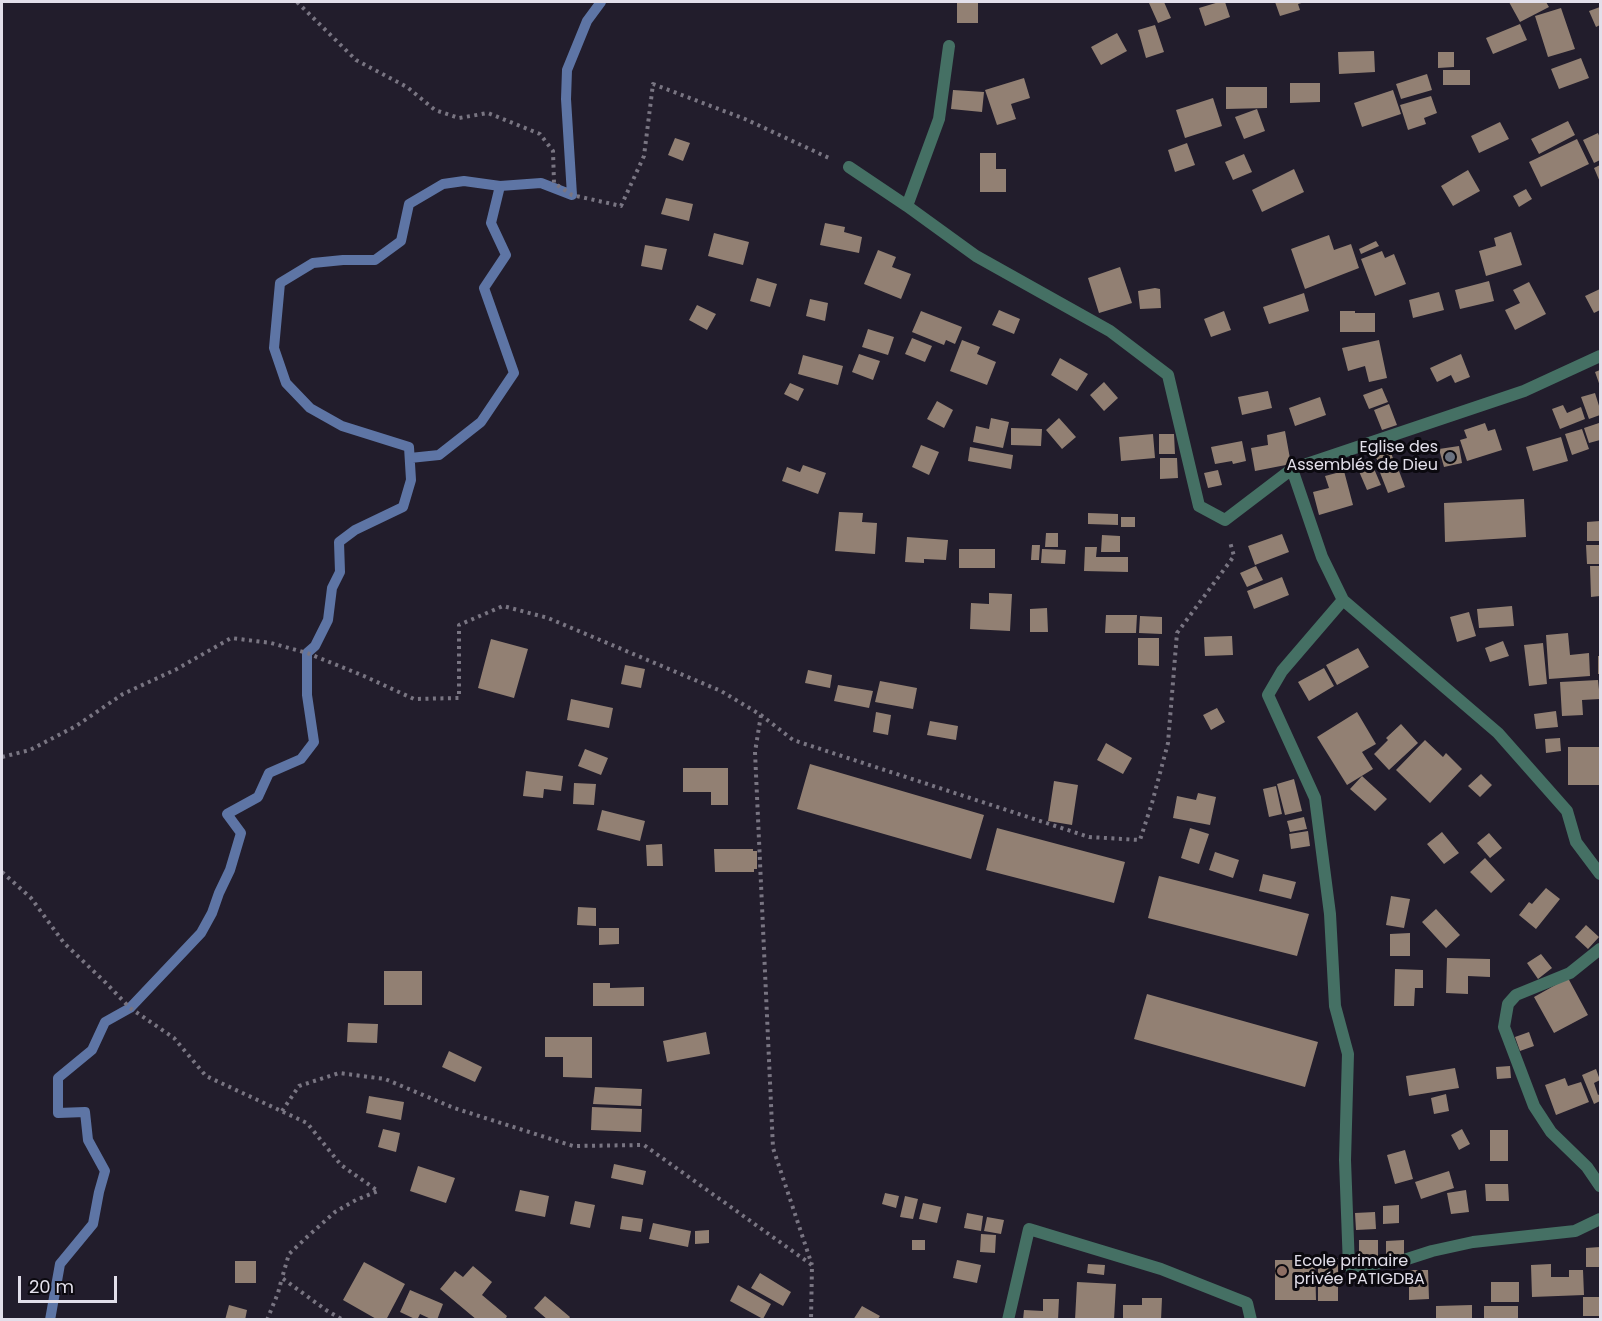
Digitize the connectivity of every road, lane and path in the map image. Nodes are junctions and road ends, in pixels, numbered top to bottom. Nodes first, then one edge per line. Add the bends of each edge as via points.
1 (297, 2) edge
2 (949, 46) dead end
3 (849, 167) joint
4 (907, 206) junction
5 (1600, 356) edge
6 (1292, 469) junction
7 (1225, 520) junction
8 (1343, 600) junction
9 (761, 715) junction
10 (2, 757) edge
11 (2, 872) edge
12 (1600, 874) edge
13 (1600, 949) edge
14 (282, 1111) junction
15 (1600, 1186) edge
16 (1600, 1219) edge
17 (812, 1265) junction
18 (282, 1278) junction
19 (267, 1320) edge
20 (343, 1320) edge
21 (811, 1320) edge
22 (1008, 1320) edge
23 (1251, 1320) edge

1 - 3 path via 356,60 407,87 435,110 459,117 488,113 540,134 553,151 554,183 572,195 621,206 644,156 653,84 745,119
2 - 4 street via 939,119
3 - 4 street
4 - 7 street via 976,256 1110,331 1168,375 1199,506
5 - 6 street via 1524,391
6 - 7 street
6 - 8 street via 1322,557
7 - 9 path via 1234,556 1177,633 1168,742 1140,840 1089,837 793,740
8 - 12 street via 1498,733 1567,812 1576,842
8 - 16 street via 1282,671 1268,696 1315,798 1330,914 1335,1006 1348,1054 1345,1160 1349,1268 1404,1260 1473,1242 1575,1231
9 - 10 path via 722,691 583,632 503,606 459,625 459,698 414,699 307,653 231,638 123,694 57,736 30,750
9 - 17 path via 755,752 772,1148
11 - 14 path via 31,898 64,943 130,1008 174,1038 206,1076
13 - 15 street via 1570,973 1516,995 1508,1004 1504,1027 1534,1106 1551,1132 1587,1167
14 - 17 path via 299,1086 339,1073 385,1079 454,1108 573,1146 644,1145
14 - 18 path via 307,1123 341,1165 378,1191 335,1212 289,1254
17 - 21 path
18 - 19 path
18 - 20 path
22 - 23 street via 1029,1229 1161,1269 1247,1303

